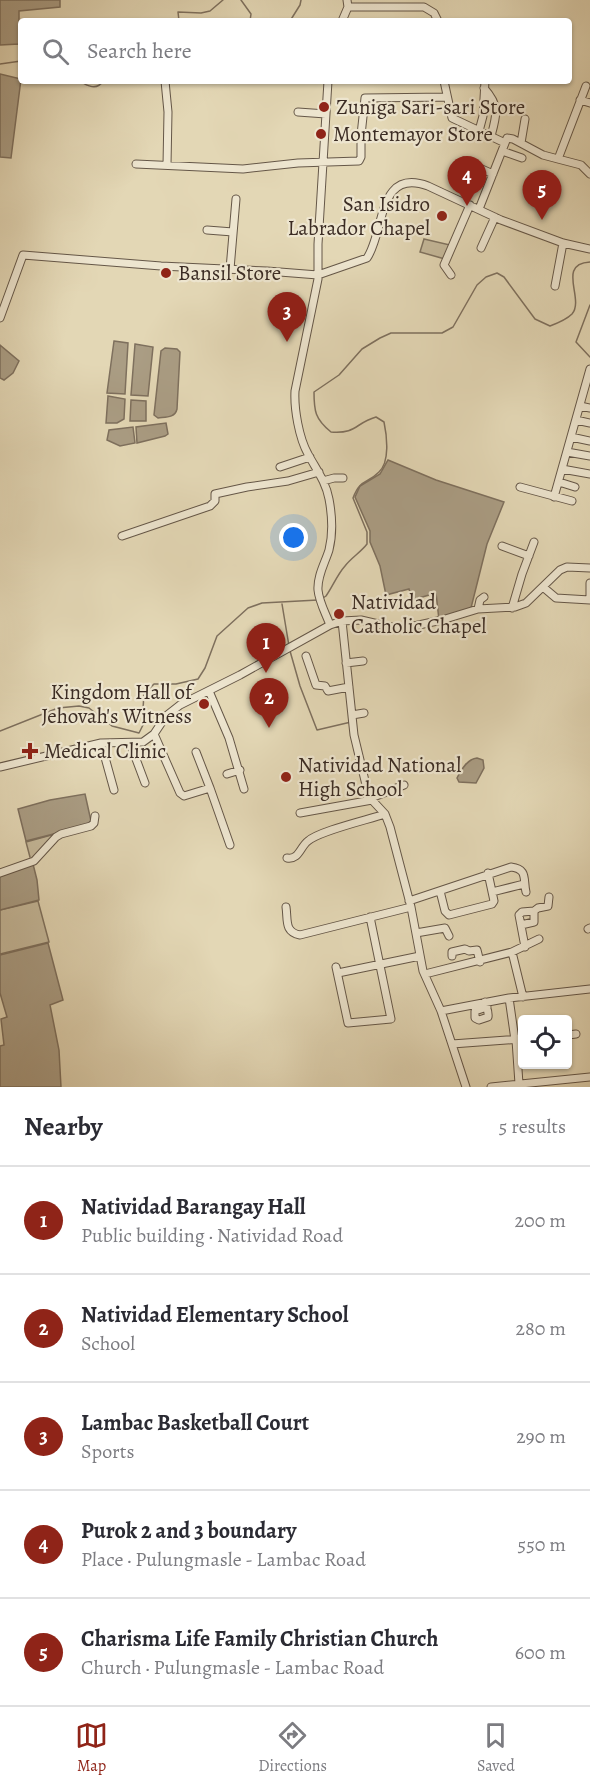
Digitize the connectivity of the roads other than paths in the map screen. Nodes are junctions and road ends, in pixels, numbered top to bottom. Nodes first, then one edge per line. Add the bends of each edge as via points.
1 (347, 4) edge
2 (424, 4) edge
3 (436, 18) edge
4 (165, 84) edge
5 (328, 84) edge
6 (445, 84) edge
7 (485, 84) edge
8 (586, 86) dead end
9 (447, 97) junction
10 (580, 100) junction
11 (590, 104) edge
12 (298, 112) dead end
13 (326, 114) junction
14 (525, 119) dead end
15 (479, 131) junction
16 (361, 135) junction
17 (409, 135) dead end
18 (491, 136) junction
19 (505, 143) junction
20 (521, 143) junction
21 (502, 151) junction
22 (522, 158) dead end
23 (558, 159) junction
24 (464, 161) dead end
25 (324, 163) junction
26 (136, 164) dead end
27 (167, 165) junction
28 (493, 174) junction
29 (590, 174) edge
30 (236, 199) dead end
31 (470, 205) junction
32 (479, 210) junction
33 (495, 217) junction
34 (207, 230) dead end
35 (233, 232) junction
36 (563, 243) junction
37 (481, 248) dead end
38 (590, 249) edge
39 (230, 269) junction
40 (318, 275) junction
41 (451, 275) dead end
42 (555, 286) dead end
43 (0, 318) edge
44 (590, 372) edge
45 (587, 389) edge
46 (580, 406) junction
47 (590, 408) edge
48 (576, 420) junction
49 (590, 423) edge
50 (571, 437) junction
51 (590, 441) edge
52 (567, 452) junction
53 (590, 456) edge
54 (310, 457) junction
55 (280, 467) dead end
56 (562, 469) junction
57 (319, 472) junction
58 (590, 474) edge
59 (343, 478) dead end
60 (323, 480) junction
61 (559, 482) junction
62 (520, 487) dead end
63 (575, 488) dead end
64 (554, 496) junction
65 (572, 501) dead end
66 (122, 536) dead end
67 (534, 542) dead end
68 (502, 546) dead end
69 (529, 556) junction
70 (590, 568) edge
71 (590, 583) edge
72 (543, 587) junction
73 (484, 597) dead end
74 (590, 600) edge
75 (512, 608) junction
76 (478, 609) junction
77 (342, 621) junction
78 (330, 625) junction
79 (306, 656) dead end
80 (363, 661) dead end
81 (346, 663) junction
82 (349, 687) junction
83 (209, 691) junction
84 (364, 713) dead end
85 (352, 715) junction
86 (154, 734) junction
87 (101, 743) junction
88 (130, 743) junction
89 (196, 752) dead end
90 (0, 767) edge
91 (240, 770) junction
92 (227, 774) dead end
93 (145, 783) dead end
94 (404, 785) dead end
95 (210, 788) junction
96 (244, 789) dead end
97 (114, 790) dead end
98 (372, 799) junction
99 (300, 813) dead end
100 (385, 814) junction
101 (95, 816) dead end
102 (230, 845) dead end
103 (287, 858) dead end
104 (0, 873) edge
105 (488, 873) junction
106 (440, 891) junction
107 (492, 892) junction
108 (549, 897) dead end
109 (410, 904) junction
110 (286, 907) dead end
111 (534, 911) junction
112 (370, 917) junction
113 (520, 925) junction
114 (416, 933) junction
115 (449, 936) dead end
116 (539, 939) dead end
117 (525, 947) junction
118 (512, 952) junction
119 (420, 956) junction
120 (452, 956) dead end
121 (480, 962) junction
122 (380, 963) junction
123 (424, 975) junction
124 (590, 989) edge
125 (523, 997) junction
126 (509, 998) junction
127 (441, 1011) junction
128 (572, 1034) edge
129 (576, 1034) dead end
130 (518, 1040) edge
131 (452, 1044) junction
132 (590, 1077) edge
133 (464, 1086) edge
134 (515, 1086) edge
135 (491, 1087) edge

1 - 2 street
2 - 3 street
4 - 27 street
5 - 13 street
6 - 9 street
7 - 15 street
7 - 18 street via 496,105
8 - 10 street
9 - 15 street via 452,118
9 - 16 street via 366,98
10 - 11 street
10 - 23 street
12 - 13 street
13 - 25 street
14 - 20 street
15 - 18 street
16 - 17 street
16 - 25 street via 359,161
18 - 19 street
19 - 20 street via 509,138
19 - 21 street
20 - 23 street
21 - 22 street
21 - 28 street
23 - 29 street via 581,165
24 - 28 street
25 - 27 street via 243,169
25 - 40 street
26 - 27 street
28 - 32 street
30 - 35 street
31 - 32 street
31 - 40 street via 417,182 404,184 386,199 367,258
31 - 41 street via 444,266
32 - 33 street
33 - 36 street
33 - 37 street
34 - 35 street
35 - 39 street
36 - 38 street
36 - 42 street
39 - 40 street
39 - 43 street via 24,255
40 - 54 street via 295,402
44 - 45 street
45 - 46 street
46 - 47 street
46 - 48 street
48 - 49 street
48 - 50 street
50 - 51 street
50 - 52 street
52 - 53 street
52 - 56 street
54 - 55 street
54 - 57 street
56 - 58 street
56 - 61 street
57 - 60 street
57 - 66 street via 288,482 215,494 210,506
59 - 60 street
60 - 78 street via 329,499 331,537 319,580 319,595
61 - 63 street
61 - 64 street
62 - 64 street
64 - 65 street
67 - 69 street
68 - 69 street
69 - 75 street
70 - 72 street via 564,568
71 - 74 street
72 - 74 street via 556,597
72 - 75 street via 526,603
73 - 76 street
75 - 76 street
76 - 77 street via 400,629 366,620
77 - 78 street
77 - 81 street
78 - 83 street
79 - 82 street via 316,685 326,686 328,691
80 - 81 street
81 - 82 street
82 - 85 street
83 - 86 street via 171,711
83 - 91 street
84 - 85 street
85 - 98 street
86 - 88 street via 143,742
86 - 95 street via 182,795
87 - 88 street
87 - 90 street
87 - 97 street
88 - 93 street
89 - 95 street
91 - 92 street
91 - 96 street
94 - 98 street
95 - 102 street
98 - 99 street
98 - 100 street
100 - 103 street via 315,837 304,844 299,854
100 - 109 street
101 - 104 street via 91,826 56,837 34,861
105 - 106 street
105 - 107 street
105 - 107 street via 509,867 523,872 525,888
106 - 107 street via 449,915 492,904
106 - 109 street
108 - 111 street via 548,906
109 - 112 street
109 - 114 street
110 - 112 street via 288,928 300,935
111 - 113 street via 520,913
111 - 113 street via 535,922
112 - 122 street
113 - 117 street
114 - 115 street via 446,928
114 - 119 street
116 - 117 street
117 - 118 street
118 - 121 street
118 - 125 street
119 - 122 street
119 - 123 street
120 - 121 street via 454,951 477,950
121 - 123 street
122 - 122 street via 337,970 348,1023 391,1019
123 - 127 street
124 - 125 street
125 - 126 street
126 - 127 street
126 - 130 street
127 - 131 street
128 - 129 street
130 - 131 street
130 - 134 street
131 - 133 street
132 - 134 street
134 - 135 street

